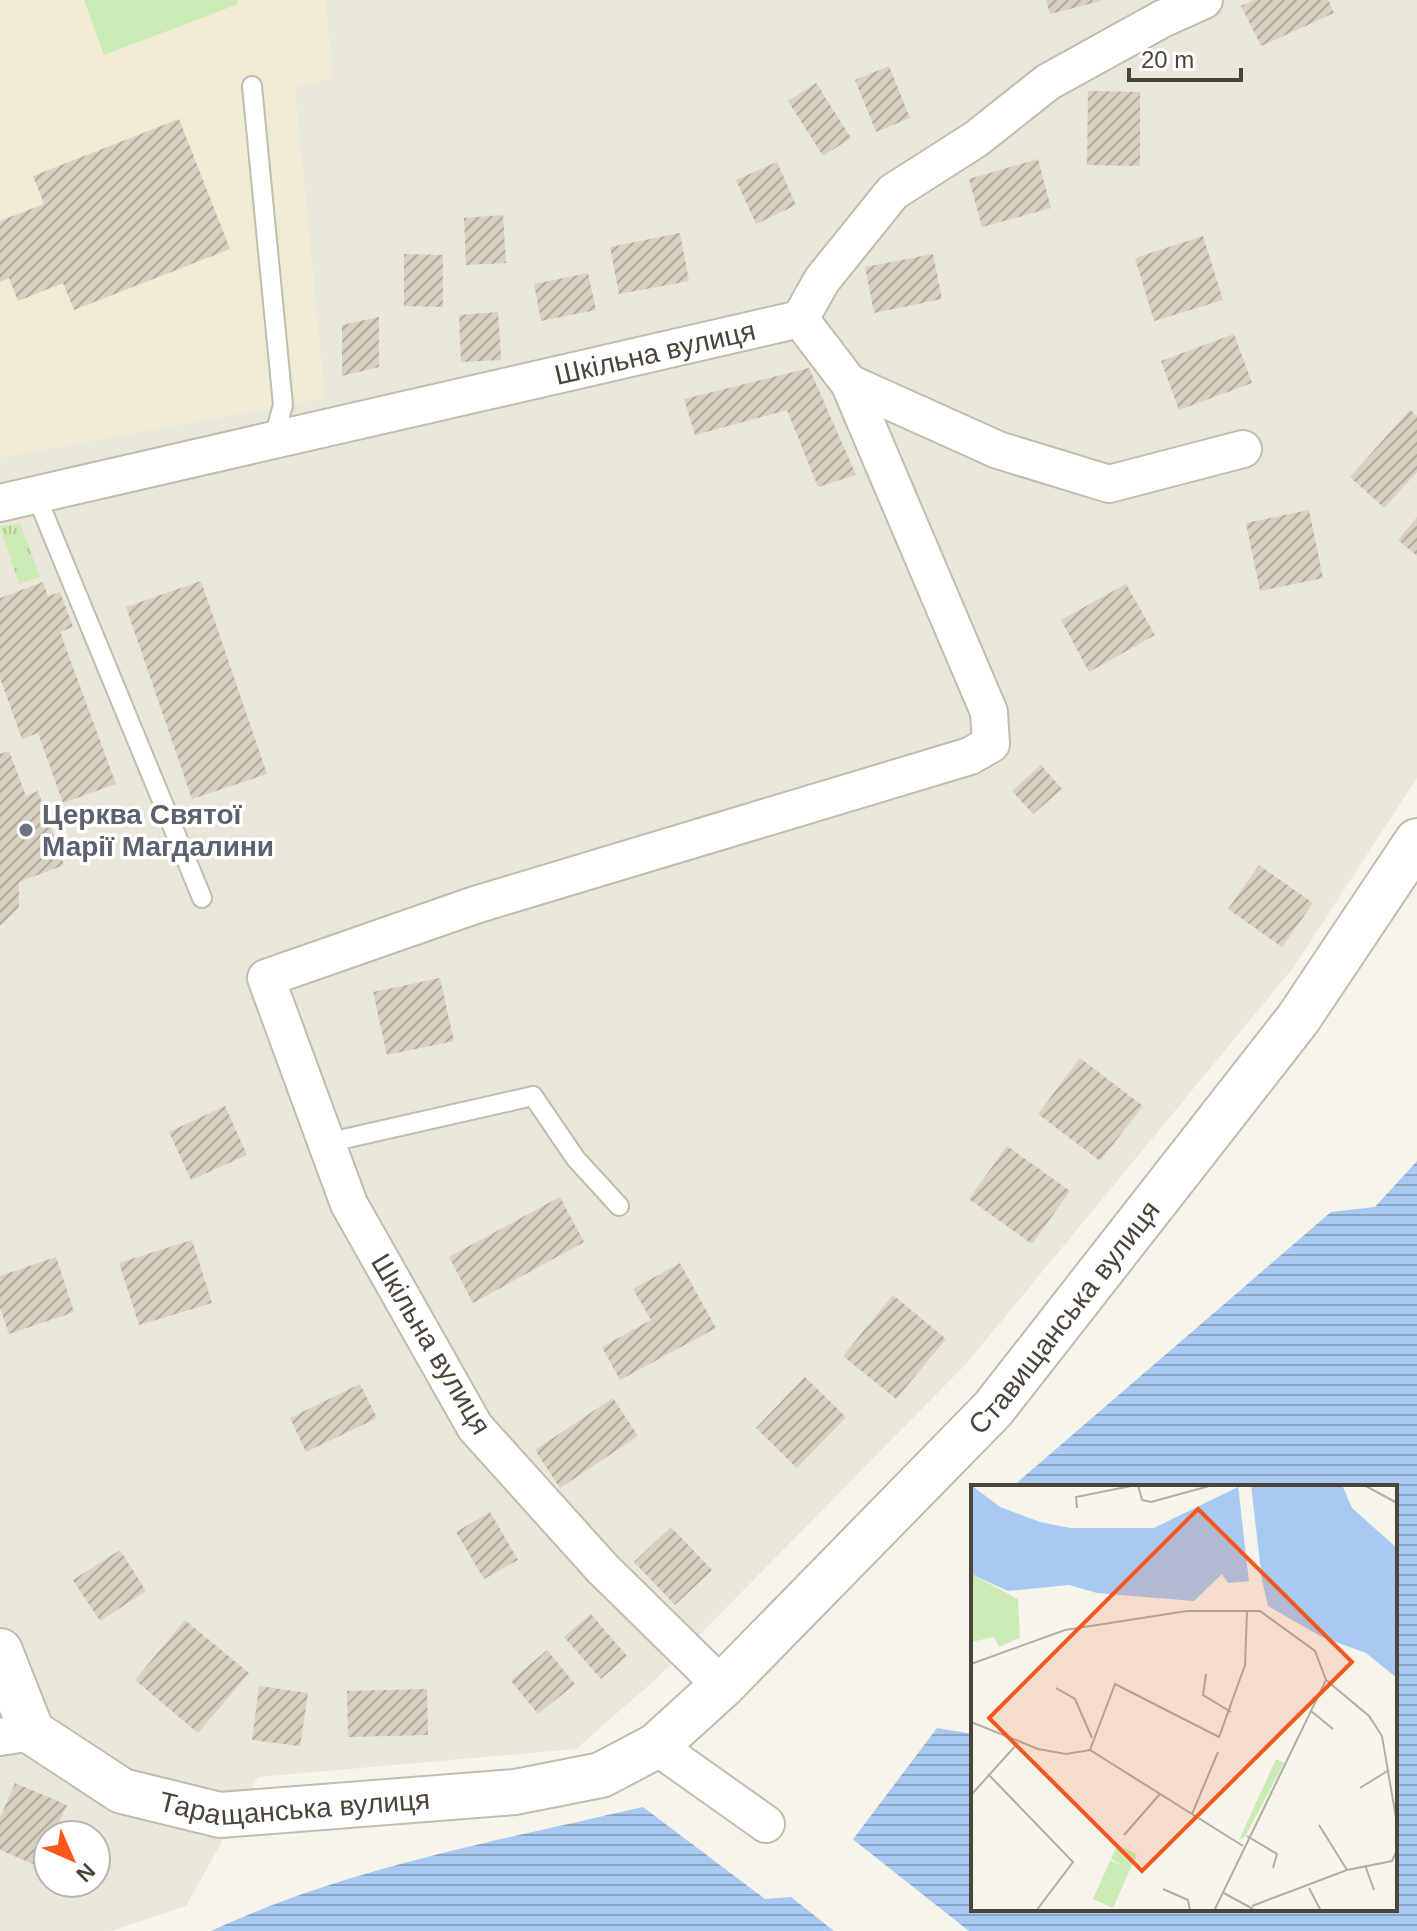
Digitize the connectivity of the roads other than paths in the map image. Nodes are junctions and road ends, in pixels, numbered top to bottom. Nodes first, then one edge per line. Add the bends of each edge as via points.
1 (1204, 0) edge
2 (1162, 9) edge
3 (252, 86) dead end
4 (800, 319) junction
5 (849, 383) junction
6 (273, 441) junction
7 (1243, 449) dead end
8 (36, 495) junction
9 (0, 503) edge
10 (1417, 841) edge
11 (202, 898) dead end
12 (326, 1143) junction
13 (619, 1206) dead end
14 (0, 1651) edge
15 (722, 1686) junction
16 (16, 1735) edge
17 (656, 1746) junction
18 (766, 1824) dead end

1 - 2 street
2 - 4 street via 893,192 822,280
3 - 6 lane via 283,405
4 - 5 street
4 - 6 street, Шкільна вулиця
5 - 7 street via 998,450 1109,484
5 - 12 street, Шкільна вулиця via 989,712 991,744 970,756 475,905 266,978
6 - 8 street, Шкільна вулиця
8 - 9 street, Шкільна вулиця
8 - 11 lane
10 - 15 street, Ставищанська вулиця via 1298,1019 993,1409
12 - 13 lane via 533,1096 576,1159
12 - 15 street, Шкільна вулиця via 349,1204 475,1427 602,1568
14 - 16 street, Таращанська вулиця
15 - 17 street, Ставищанська вулиця
16 - 17 street, Таращанська вулиця via 122,1791 220,1815 515,1792 601,1775
17 - 18 street

